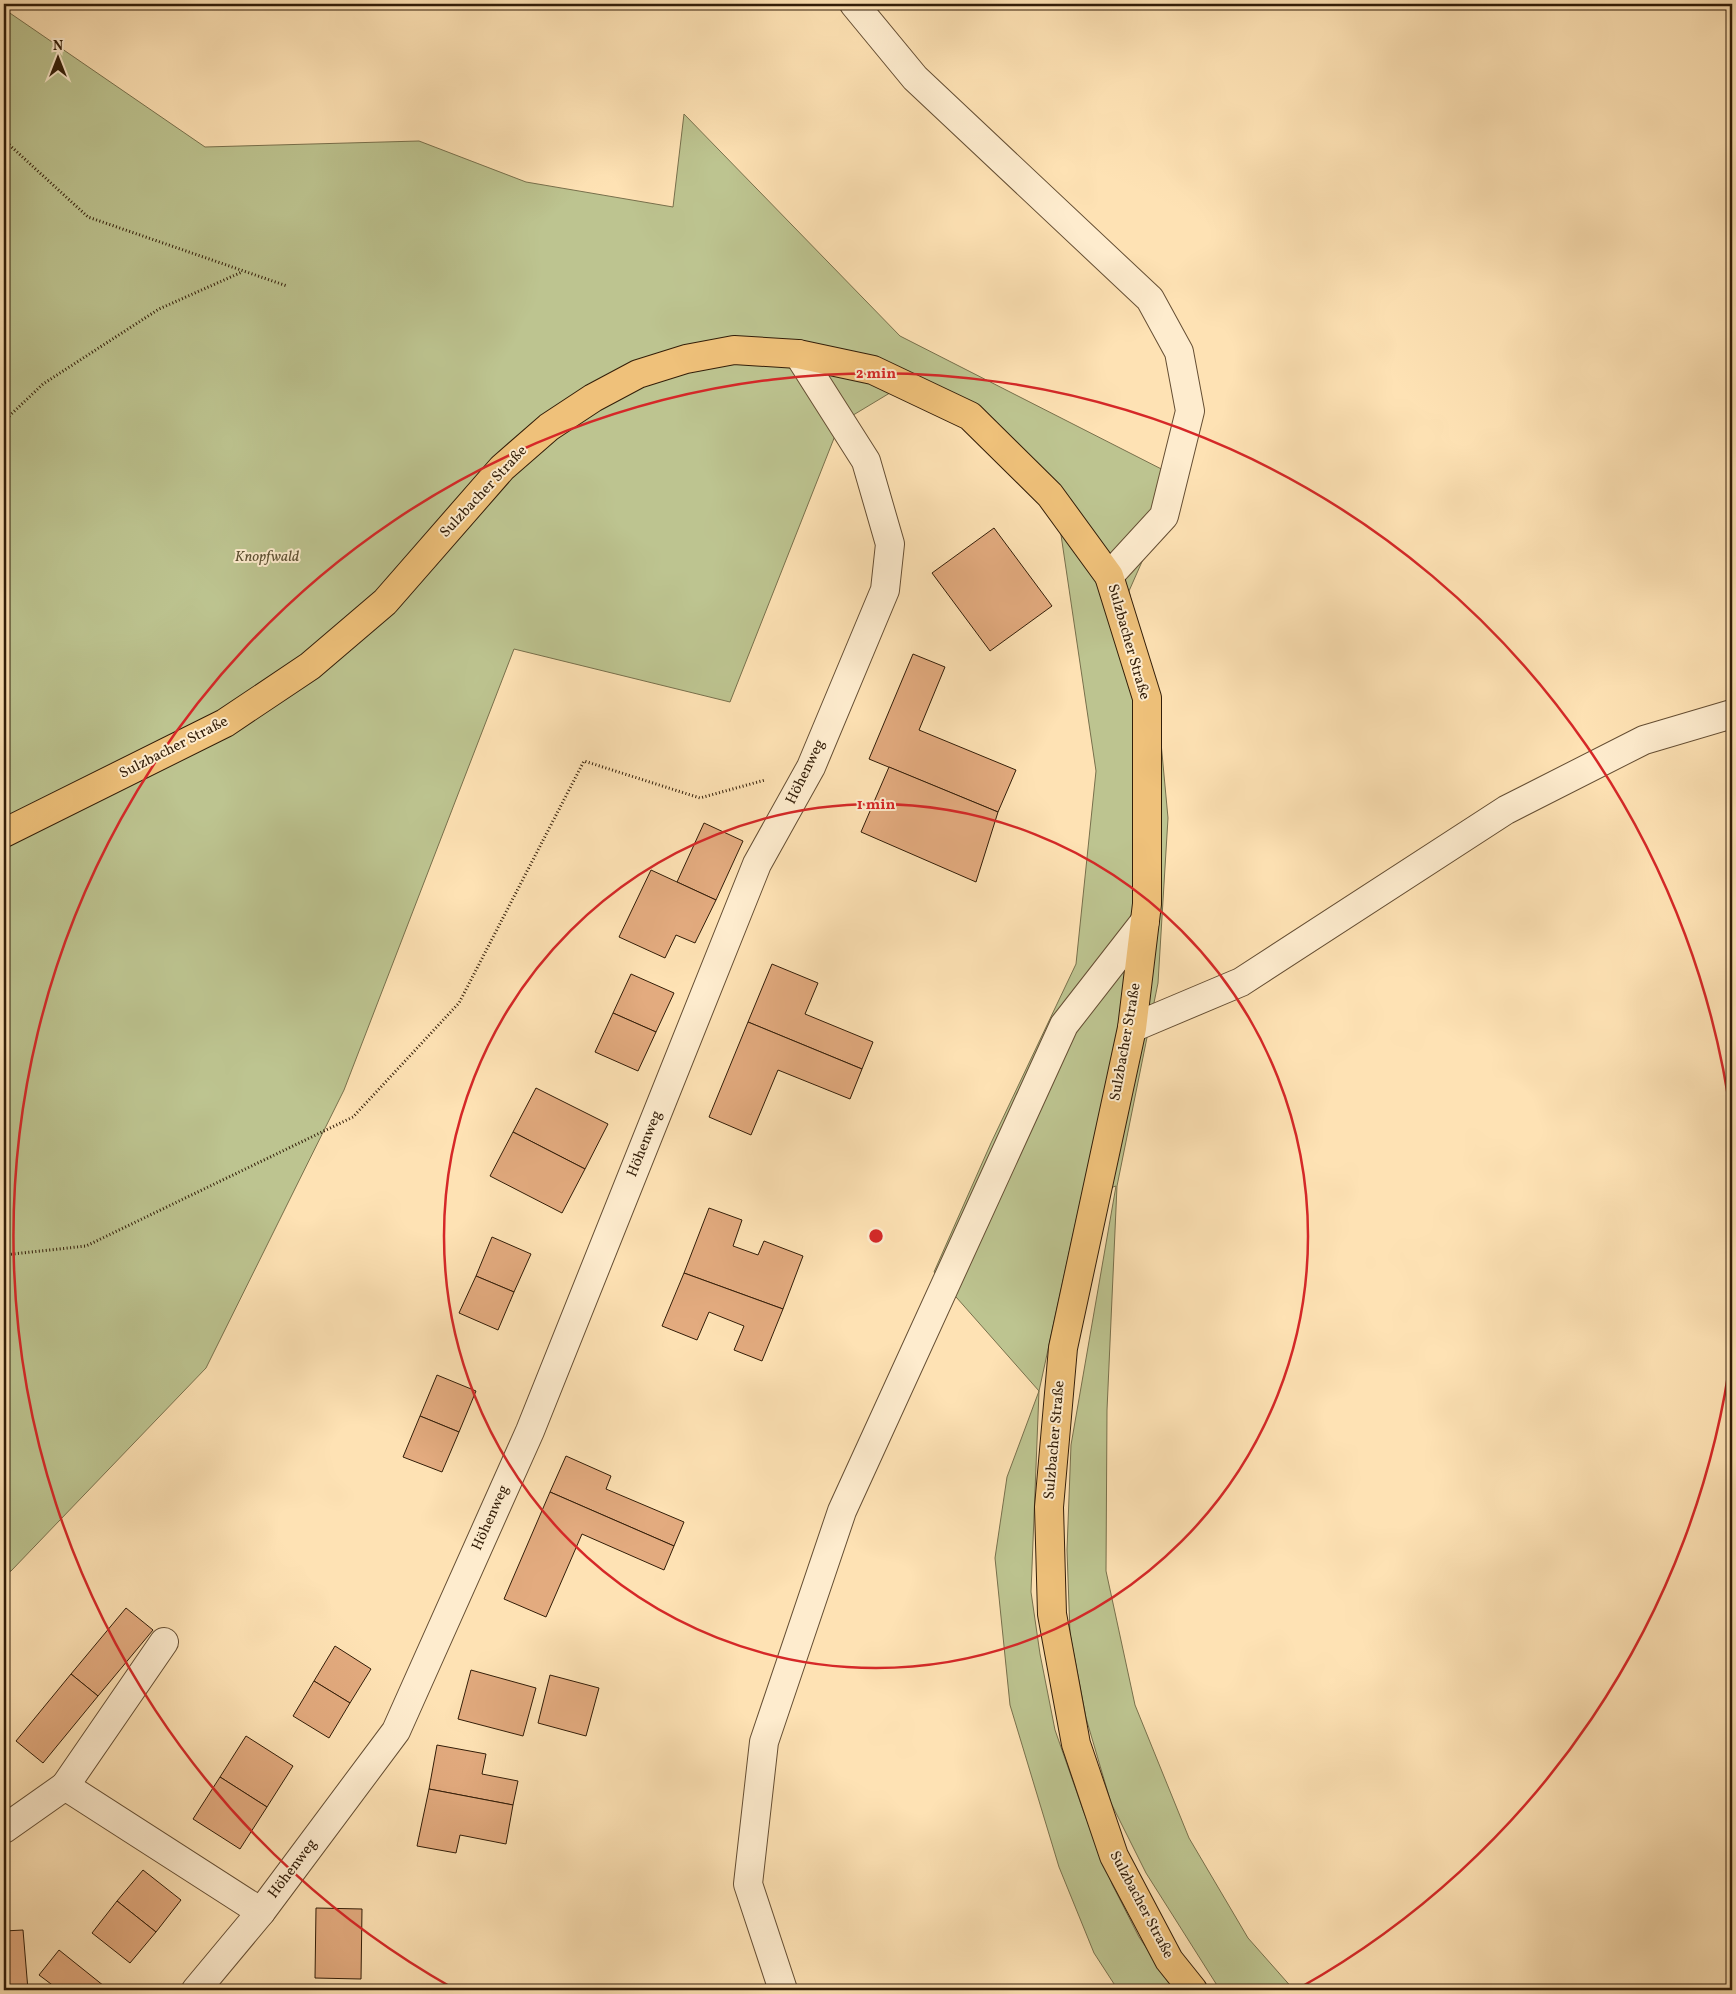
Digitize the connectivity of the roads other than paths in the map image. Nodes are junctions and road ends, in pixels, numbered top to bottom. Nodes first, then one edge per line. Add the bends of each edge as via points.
1 (854, 4) edge
2 (798, 354) junction
3 (1109, 576) junction
4 (1732, 714) edge
5 (4, 833) edge
6 (1145, 922) junction
7 (1132, 1028) junction
8 (164, 1642) dead end
9 (65, 1786) junction
10 (4, 1830) edge
11 (261, 1912) junction
12 (196, 1990) edge
13 (783, 1990) edge
14 (1193, 1990) edge

1 - 3 street via 915,78 1150,299 1179,352 1190,411 1164,516
2 - 3 main road, Sulzbacher Straße via 872,370 970,416 1050,495
2 - 5 main road, Sulzbacher Straße via 734,350 686,359 638,374 593,398 549,427 502,468 385,602 310,666 224,724
2 - 11 street, Höhenweg via 866,461 890,544 885,590 811,767 757,864 530,1431 396,1731
3 - 6 main road, Sulzbacher Straße via 1147,698
4 - 7 street via 1644,740 1506,810 1241,982
6 - 7 main road, Sulzbacher Straße
6 - 13 street via 1064,1025 842,1511 767,1732 748,1884
7 - 14 main road, Sulzbacher Straße via 1063,1348 1049,1507 1052,1614 1076,1744 1114,1856 1169,1960
8 - 9 street
9 - 10 street
9 - 11 street, Höhenweg
11 - 12 street, Höhenweg

